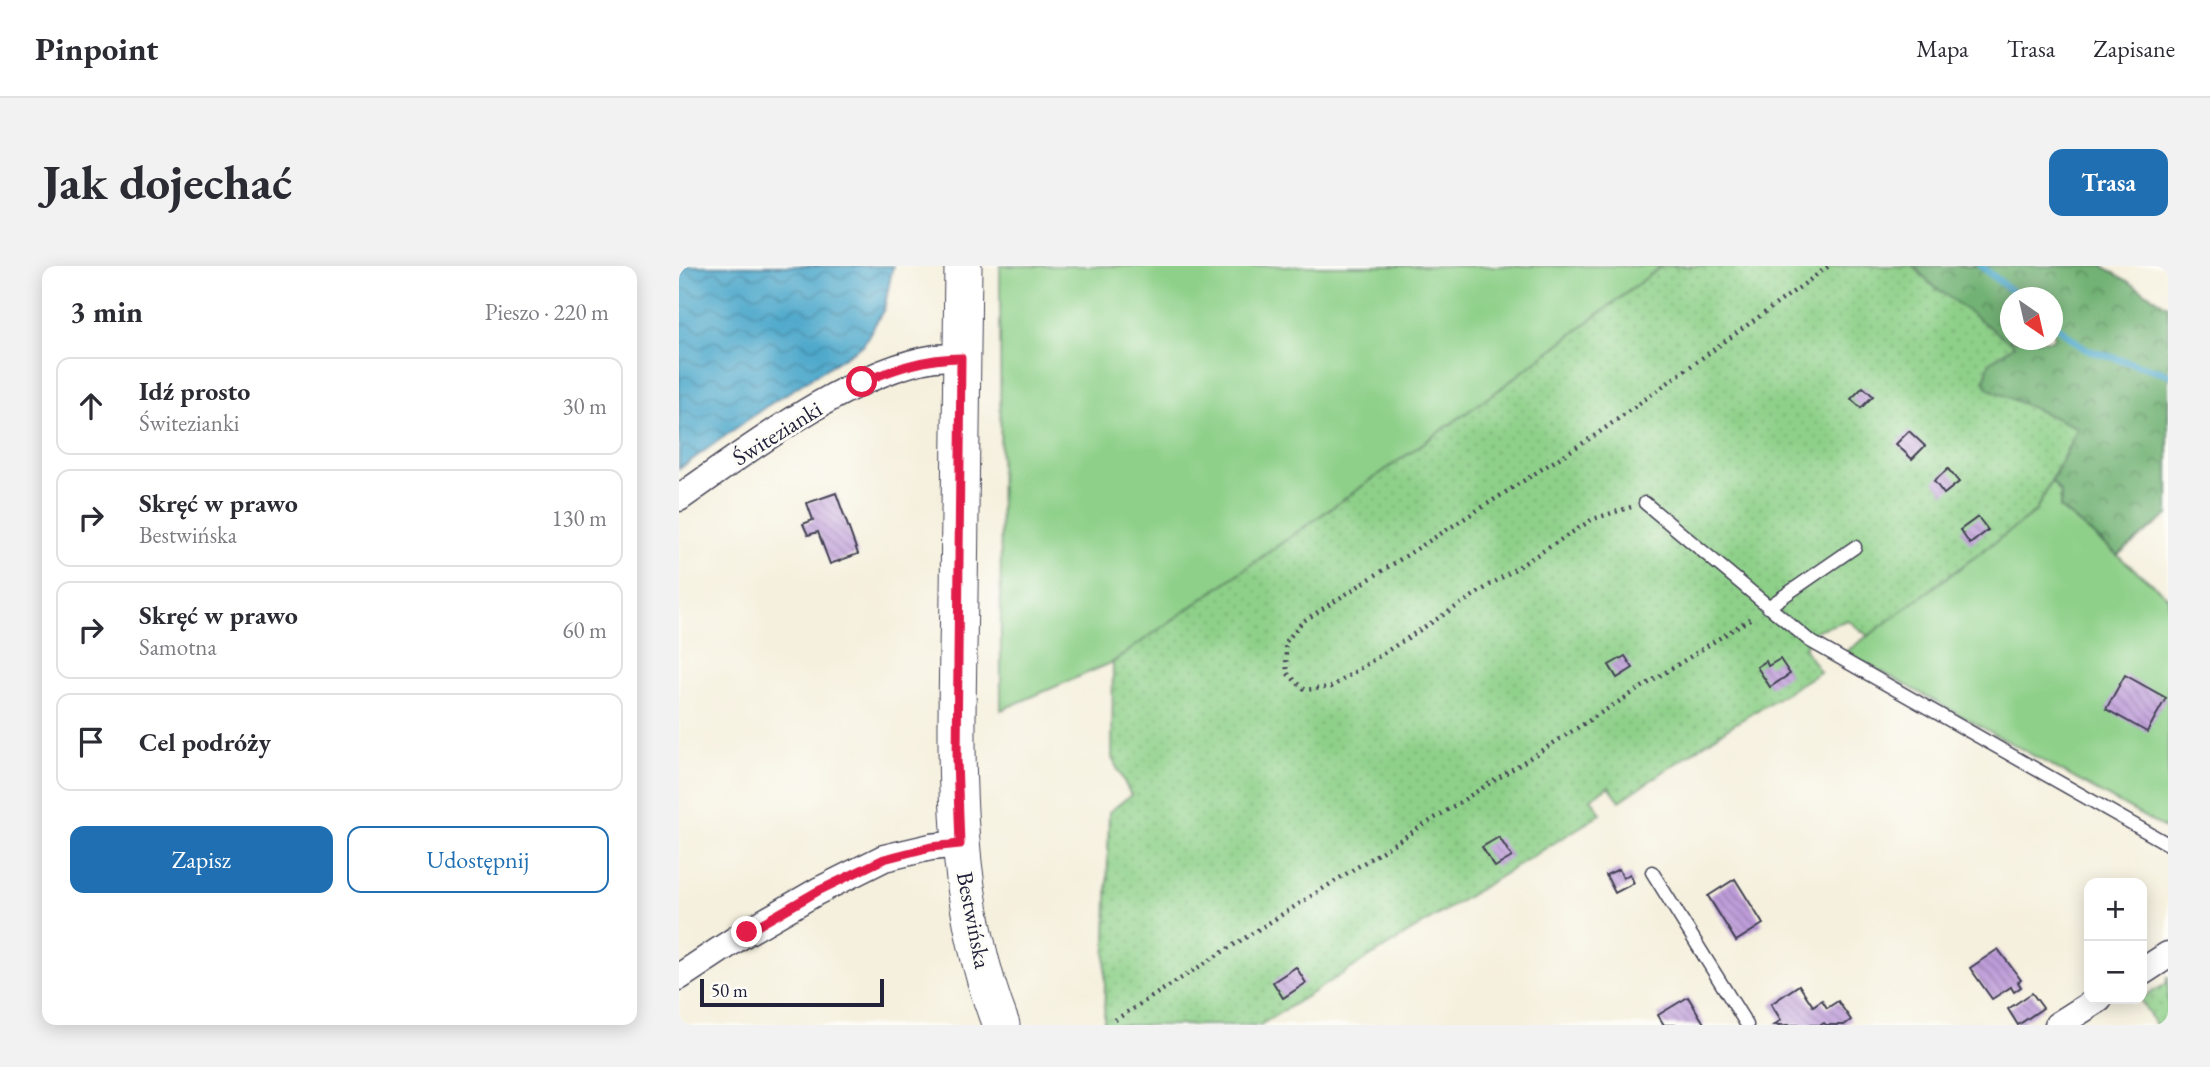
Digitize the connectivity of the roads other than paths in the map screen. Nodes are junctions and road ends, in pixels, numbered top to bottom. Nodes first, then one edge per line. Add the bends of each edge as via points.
1 (963, 266) edge
2 (961, 358) junction
3 (679, 498) edge
4 (1645, 503) road end
5 (1856, 547) dead end
6 (1768, 607) junction
7 (960, 844) junction
8 (2168, 844) edge
9 (1652, 872) dead end
10 (2168, 955) edge
11 (2147, 969) edge
12 (679, 977) edge
13 (2091, 1004) edge
14 (1001, 1025) edge
15 (1747, 1025) edge
16 (2058, 1025) edge

1 - 2 street, Bestwińska
2 - 3 street, Świtezianki via 936,358 862,382
2 - 7 street, Bestwińska
4 - 6 lane
5 - 6 lane
6 - 8 lane via 1809,641
7 - 12 street via 884,859 818,891
7 - 14 street, Bestwińska via 973,933
9 - 15 lane
10 - 11 street
13 - 16 street

